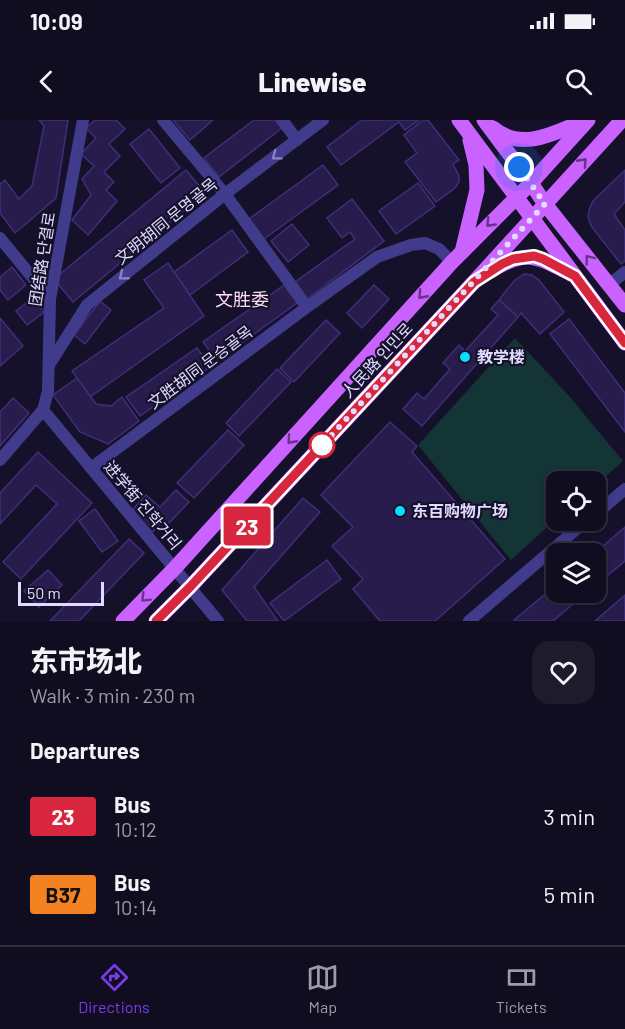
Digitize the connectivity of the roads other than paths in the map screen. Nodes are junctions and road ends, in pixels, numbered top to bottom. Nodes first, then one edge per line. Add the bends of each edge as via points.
1 (83, 120) edge
2 (162, 120) edge
3 (282, 120) edge
4 (323, 120) edge
5 (459, 120) edge
6 (587, 120) edge
7 (622, 120) edge
8 (485, 121) edge
9 (469, 134) junction
10 (297, 140) junction
11 (531, 183) junction
12 (225, 194) junction
13 (516, 197) junction
14 (545, 204) junction
15 (532, 218) junction
16 (0, 238) edge
17 (457, 257) junction
18 (625, 272) edge
19 (575, 276) junction
20 (474, 282) junction
21 (609, 285) junction
22 (50, 299) junction
23 (625, 305) edge
24 (307, 307) junction
25 (625, 343) edge
26 (49, 365) junction
27 (43, 410) junction
28 (0, 460) edge
29 (91, 468) junction
30 (625, 489) edge
31 (606, 505) edge
32 (574, 531) edge
33 (174, 568) junction
34 (190, 587) junction
35 (123, 621) edge
36 (156, 621) edge
37 (218, 621) edge
38 (469, 621) edge

1 - 22 street, 团结路 단결로
2 - 12 street
3 - 10 street
4 - 10 street, 文明胡同 문명골목
5 - 9 main road
6 - 8 main road via 530,140 500,134
6 - 11 main road, 人民路 인민로
14 -> 7 main road, 人民路 인민로
8 - 11 main road
9 - 13 main road
9 - 17 main road via 477,190
10 -> 12 street, 文明胡同 문명골목
11 - 13 main road, 人民路 인민로
11 - 14 main road
12 - 24 street
12 -> 26 street, 文明胡同 문명골목 via 87,305
13 - 15 main road
13 -> 17 main road, 人民路 인민로
14 - 15 main road, 人民路 인민로
21 -> 14 main road
15 - 19 main road
15 - 20 main road, 人民路 인민로
16 - 22 street
17 - 24 street, 文胜胡同 문승골목 via 425,243 411,245 377,257
17 -> 33 main road, 人民路 인민로
18 - 21 street
19 - 20 main road via 543,259 525,256 502,264
19 - 25 main road
20 - 34 main road, 人民路 인민로
21 - 23 main road
22 - 26 street, 团结路 단결로
24 - 29 street, 文胜胡同 문승골목
26 - 27 street, 团结路 단결로
27 - 28 street
27 - 29 street, 进学街 진학거리
29 - 33 street, 进学街 진학거리
30 - 31 street
32 - 38 street
33 - 34 street, 进学街 진학거리
33 -> 35 main road, 人民路 인민로
34 - 36 main road, 人民路 인민로
34 - 37 street, 进学街 진학거리

